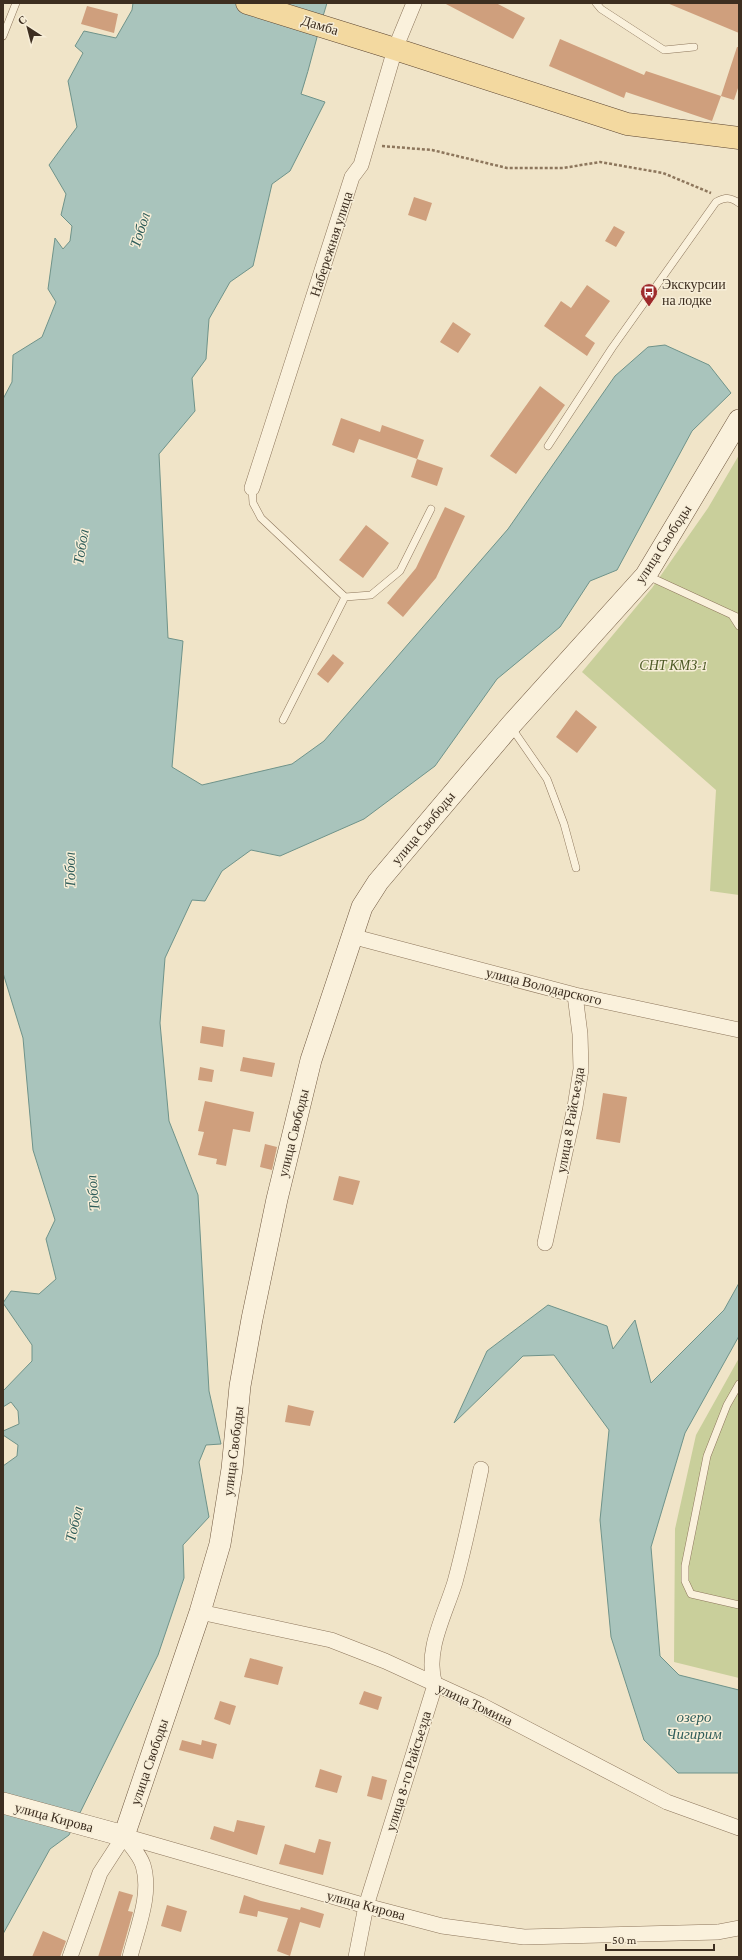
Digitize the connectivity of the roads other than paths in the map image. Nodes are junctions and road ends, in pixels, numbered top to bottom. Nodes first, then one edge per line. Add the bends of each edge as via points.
1 (16, 3) edge
2 (247, 3) edge
3 (414, 3) edge
4 (596, 3) edge
5 (3, 36) edge
6 (694, 47) dead end
7 (395, 49) junction
8 (739, 138) edge
9 (739, 202) edge
10 (739, 420) edge
11 (548, 446) dead end
12 (252, 488) joint
13 (431, 510) dead end
14 (646, 575) junction
15 (345, 597) junction
16 (735, 616) edge
17 (739, 626) edge
18 (283, 720) dead end
19 (510, 726) junction
20 (576, 868) dead end
21 (351, 936) junction
22 (575, 995) junction
23 (739, 1030) edge
24 (545, 1243) dead end
25 (739, 1384) edge
26 (481, 1469) dead end
27 (739, 1605) edge
28 (200, 1612) junction
29 (435, 1686) junction
30 (3, 1803) edge
31 (739, 1828) edge
32 (115, 1833) junction
33 (366, 1906) junction
34 (739, 1928) edge
35 (70, 1957) edge
36 (130, 1957) edge
37 (356, 1957) edge

1 - 5 lane
2 - 7 main road, Дамба
3 - 7 street, Набережная улица
4 - 6 lane via 664,50
7 - 8 main road, Дамба via 627,124
7 - 12 street, Набережная улица via 361,165 352,177
9 - 11 lane via 730,198 716,202 612,348
10 - 14 street, улица Свободы
12 - 15 lane via 255,510 261,518
13 - 15 lane via 400,571 371,595
14 - 16 lane
14 - 19 street, улица Свободы
15 - 18 lane
16 - 17 lane
19 - 20 lane via 547,779 564,824
19 - 21 street, улица Свободы via 378,882 362,907
21 - 22 street, улица Володарского
21 - 28 street, улица Свободы via 311,1060 277,1199 240,1386 232,1469 220,1544
22 - 23 street, улица Володарского
22 - 24 street, улица 8 Райсъезда via 581,1069
25 - 27 lane via 727,1405 707,1456 685,1566 685,1581 691,1594
26 - 29 street, улица 8-го Райсъезда via 454,1584 434,1644 432,1677
28 - 29 street, улица Томина via 331,1640 385,1661
28 - 32 street, улица Свободы
29 - 31 street, улица Томина via 481,1706 667,1802
29 - 33 street, улица 8-го Райсъезда
30 - 32 street, улица Кирова
32 - 33 street, улица Кирова
32 - 35 street
32 - 36 street via 143,1864 145,1878 144,1901
33 - 34 street, улица Кирова via 442,1926 524,1937 718,1932
33 - 37 street, улица 8-го Райсъезда

